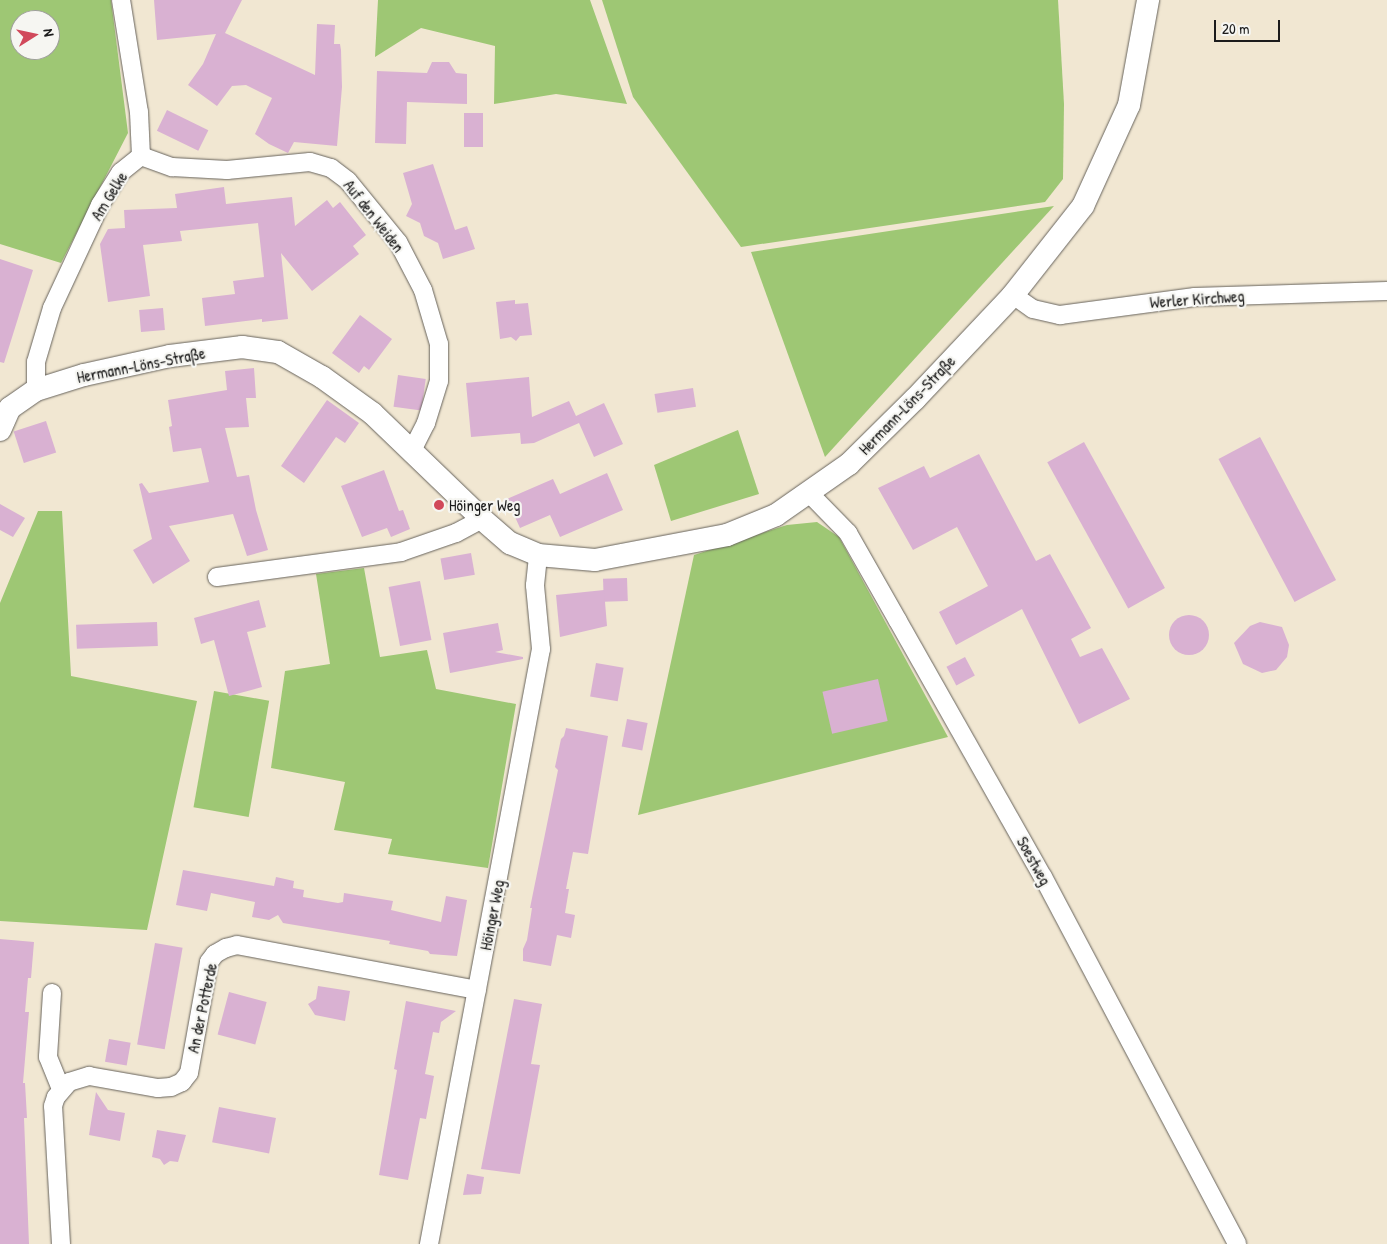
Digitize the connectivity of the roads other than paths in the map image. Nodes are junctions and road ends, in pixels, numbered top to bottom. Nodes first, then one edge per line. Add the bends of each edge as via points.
1 (121, 0) edge
2 (1148, 0) edge
3 (141, 156) junction
4 (1387, 291) edge
5 (1013, 295) junction
6 (36, 390) junction
7 (0, 430) edge
8 (412, 451) junction
9 (809, 493) junction
10 (482, 519) junction
11 (538, 556) junction
12 (217, 577) dead end
13 (477, 990) junction
14 (52, 993) dead end
15 (61, 1089) junction
16 (60, 1244) edge
17 (429, 1244) edge
18 (1237, 1244) edge

1 - 3 street, Am Gelke via 139,112
2 - 5 street, Hermann-Löns-Straße via 1129,105 1083,206
3 - 6 street, Am Gelke via 121,172 100,205 52,308 36,362
3 - 8 street, Auf den Weiden via 172,166 228,170 310,162 331,168 348,181 398,242 423,290 439,344 439,381 426,423
4 - 5 street, Werler Kirchweg via 1195,297 1060,315 1033,309
5 - 9 street, Hermann-Löns-Straße via 848,464
6 - 7 street, Hermann-Löns-Straße via 10,408
6 - 8 street, Hermann-Löns-Straße via 84,375 170,356 242,347 278,352 322,377 372,413
8 - 10 street, Hermann-Löns-Straße
9 - 11 street, Hermann-Löns-Straße via 776,515 728,535 595,560
9 - 18 street, Soestweg via 848,533 903,629 1043,877
10 - 11 street, Hermann-Löns-Straße via 510,543
10 - 12 street via 456,533 402,552
11 - 13 street, Höinger Weg via 535,585 541,649
13 - 15 street, An der Potterde via 237,945 215,954 209,962 189,1073 182,1082 158,1088 89,1076 78,1078
13 - 17 street, Höinger Weg
14 - 15 street via 48,1057
15 - 16 street via 54,1106

